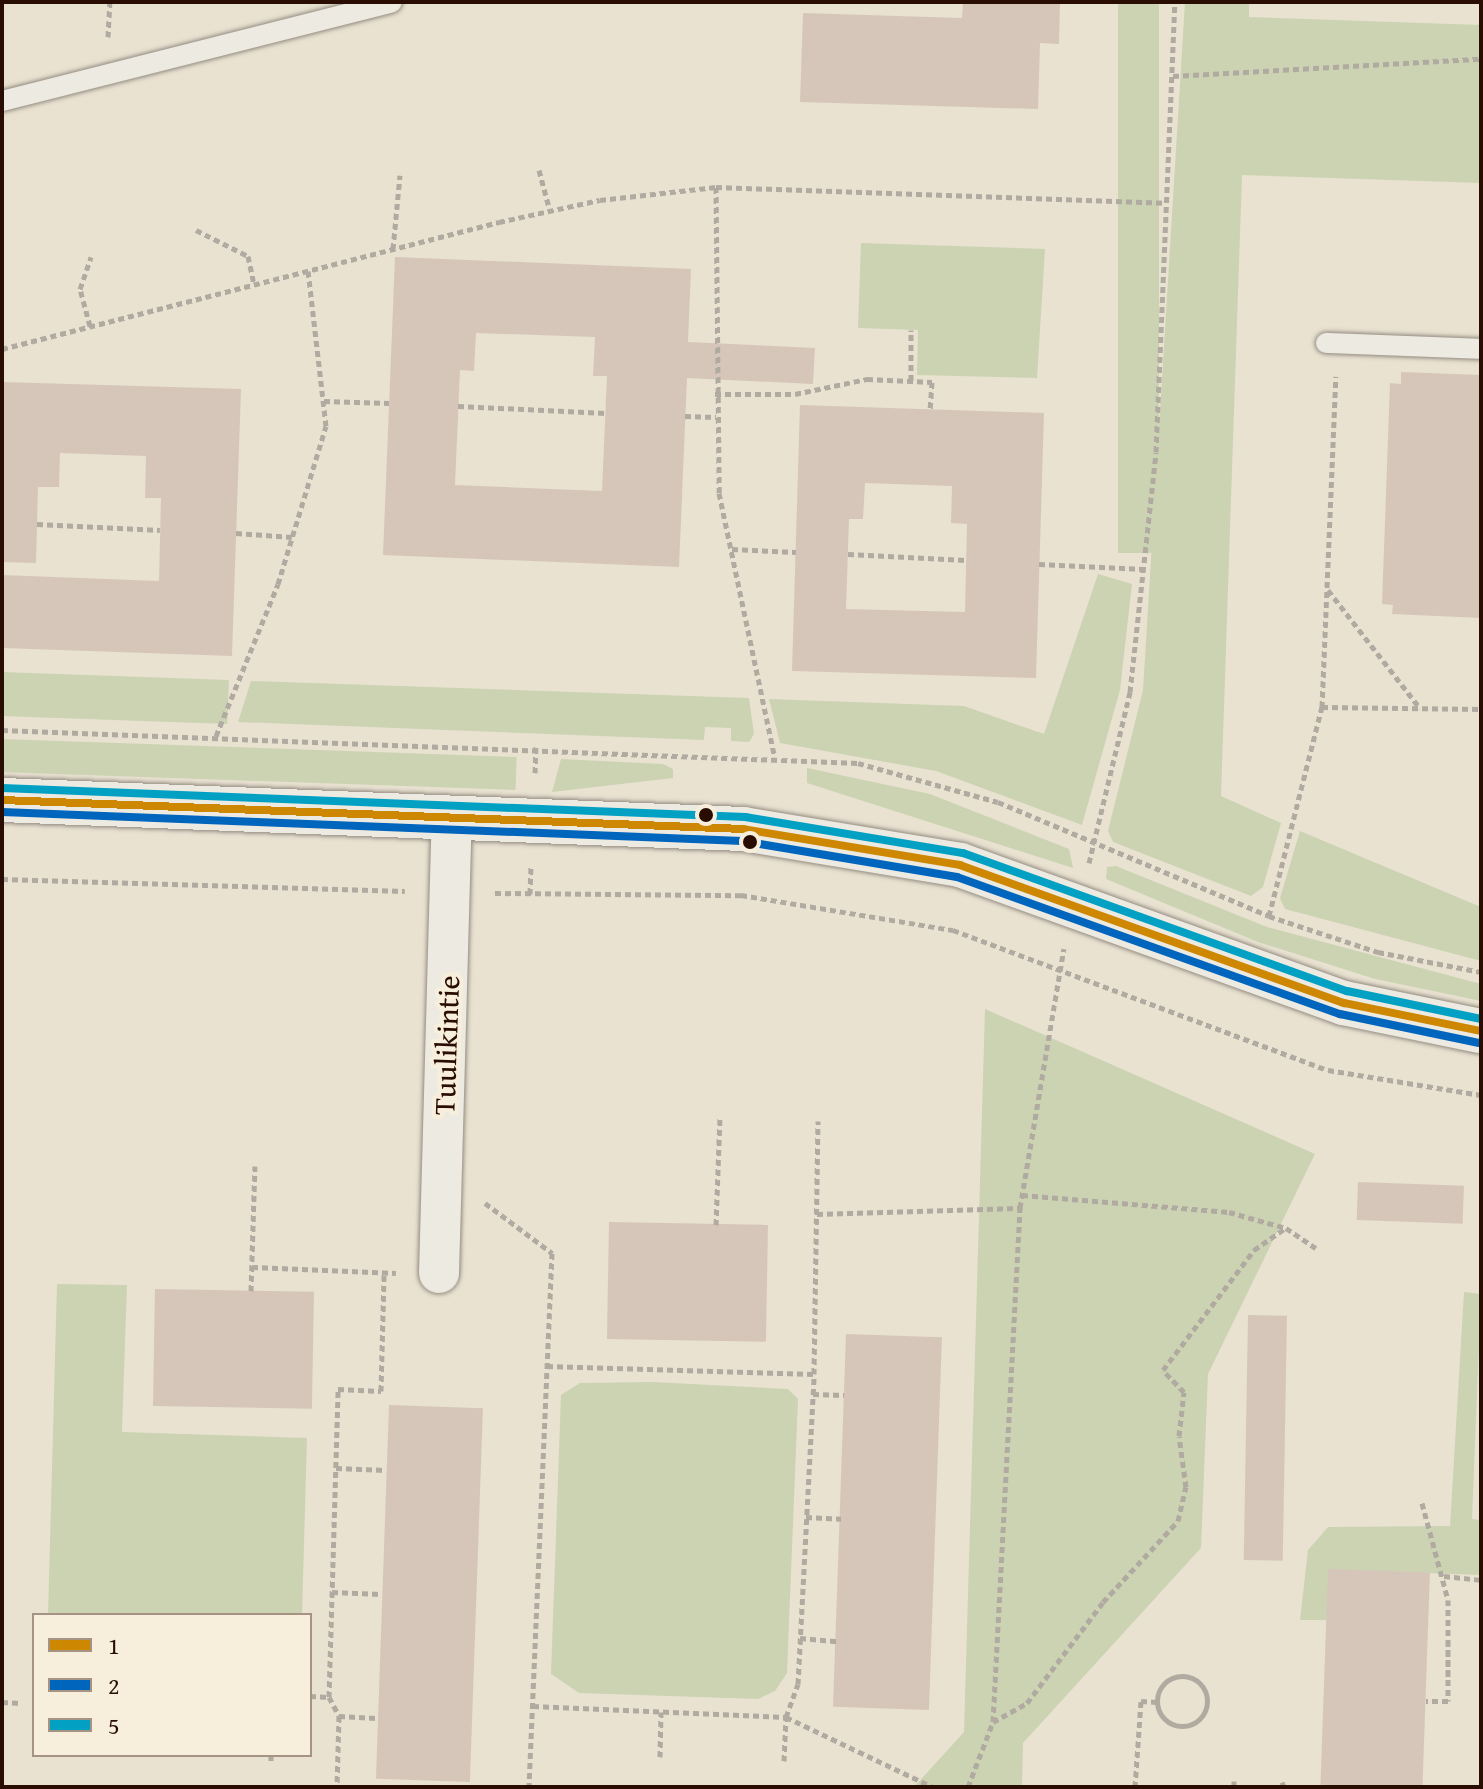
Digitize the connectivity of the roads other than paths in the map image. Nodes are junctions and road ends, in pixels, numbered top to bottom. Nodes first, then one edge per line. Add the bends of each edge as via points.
1 (392, 2) edge
2 (2, 101) edge
3 (1332, 343) road end
4 (1481, 349) edge
5 (2, 800) edge
6 (452, 816) junction
7 (1481, 1031) edge
8 (421, 1273) road end

1 - 2 lane
3 - 4 lane
5 - 6 street
6 - 7 street via 743,829 960,865 1344,1003
6 - 8 street, Tuulikintie

